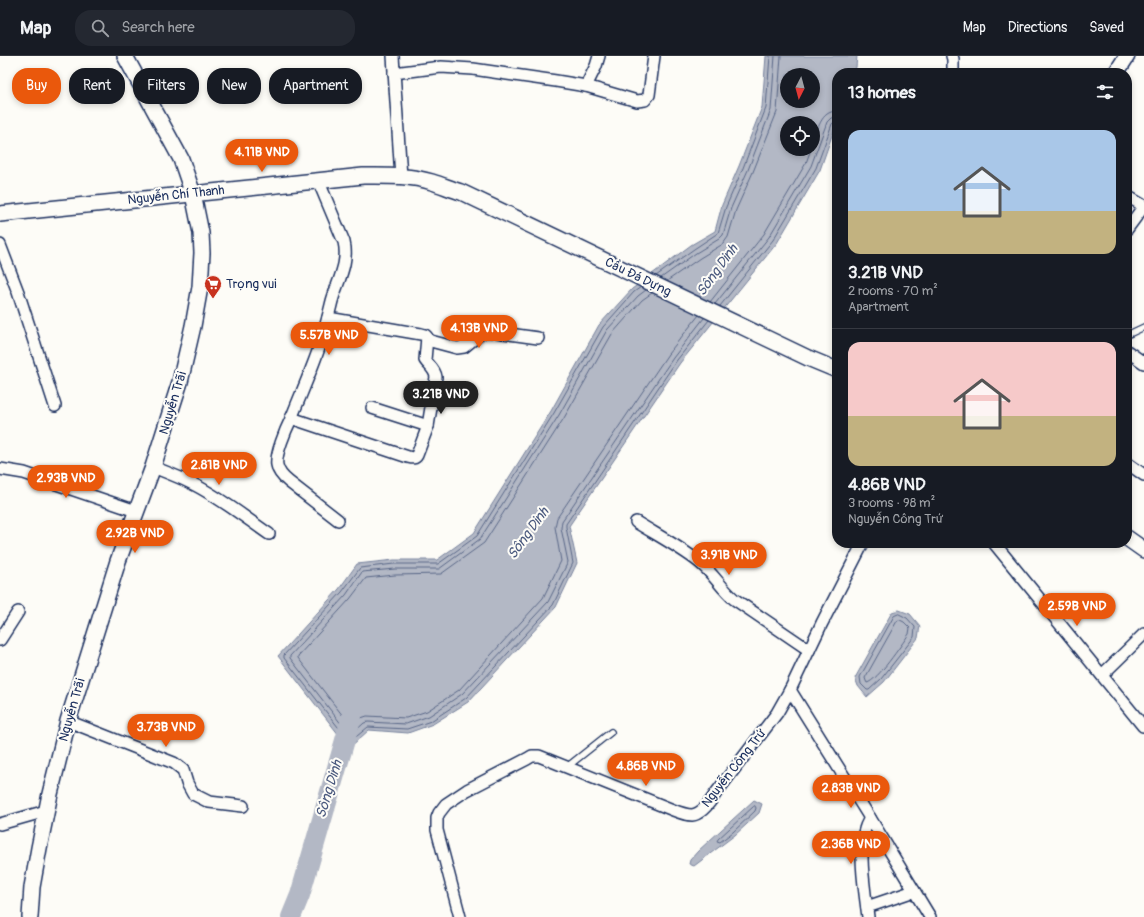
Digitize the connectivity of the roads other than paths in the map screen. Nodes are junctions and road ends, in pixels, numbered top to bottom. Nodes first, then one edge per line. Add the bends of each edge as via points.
1 (125, 56) edge
2 (393, 56) edge
3 (599, 56) edge
4 (654, 56) edge
5 (952, 56) edge
6 (1127, 56) edge
7 (953, 68) edge
8 (1119, 68) edge
9 (394, 73) junction
10 (586, 86) junction
11 (401, 177) junction
12 (318, 180) junction
13 (193, 194) junction
14 (1132, 199) edge
15 (0, 214) edge
16 (512, 216) joint
17 (1132, 222) edge
18 (0, 245) edge
19 (328, 318) junction
20 (1144, 327) edge
21 (1132, 333) edge
22 (538, 338) dead end
23 (427, 340) junction
24 (1132, 355) edge
25 (1144, 364) edge
26 (832, 368) edge
27 (55, 406) dead end
28 (372, 408) dead end
29 (291, 418) junction
30 (428, 426) junction
31 (153, 467) junction
32 (1132, 467) edge
33 (0, 469) edge
34 (1144, 475) edge
35 (136, 510) junction
36 (338, 520) dead end
37 (636, 522) dead end
38 (269, 534) dead end
39 (1132, 542) edge
40 (860, 548) edge
41 (998, 548) edge
42 (1144, 550) edge
43 (18, 612) dead end
44 (1144, 634) edge
45 (0, 640) edge
46 (809, 650) junction
47 (1102, 675) junction
48 (790, 690) junction
49 (68, 721) junction
50 (1143, 726) dead end
51 (611, 732) dead end
52 (567, 767) junction
53 (243, 806) dead end
54 (46, 811) junction
55 (870, 818) junction
56 (0, 824) edge
57 (914, 891) junction
58 (867, 912) edge
59 (30, 917) edge
60 (460, 917) edge
61 (930, 917) edge

1 - 13 main road, Nguyễn Trãi via 181,159
2 - 9 street
3 - 10 street
4 - 10 street via 650,90 646,100 637,101
5 - 7 street
6 - 8 main road
9 - 10 street via 441,67 473,69
9 - 11 street
11 - 12 main road, Nguyễn Chí Thanh via 362,176
11 - 16 main road, Nguyễn Chí Thanh via 442,185
12 - 13 main road, Nguyễn Chí Thanh
12 - 19 street via 346,249 344,265
13 - 15 main road, Nguyễn Chí Thanh
13 - 31 main road, Nguyễn Trãi via 201,243 200,287 180,382
14 - 17 street via 1144,206
16 - 26 main road, Cầu Đá Dựng
18 - 27 street
19 - 23 street via 421,334 425,335
19 - 29 street via 318,352
20 - 21 lane
22 - 23 street via 488,331 464,347 457,348
23 - 30 street via 425,360 436,377
24 - 25 street
28 - 30 street
29 - 30 street via 412,458 416,457
29 - 36 street via 276,460 278,470 289,482
31 - 35 main road, Nguyễn Trãi
31 - 38 street via 204,490
32 - 34 street
33 - 35 street via 24,473
35 - 49 main road, Nguyễn Trãi
37 - 46 street via 700,562 729,594
39 - 42 main road
40 - 46 street, Nguyễn Công Trứ
41 - 47 street
43 - 45 street
44 - 47 street
46 - 48 street, Nguyễn Công Trứ
47 - 50 street
48 - 52 street, Nguyễn Công Trứ via 765,729 709,803 695,814 673,810
48 - 55 street
49 - 53 street via 174,763 183,770 193,794 208,802
49 - 54 main road, Nguyễn Trãi
51 - 52 lane
52 - 60 street, Nguyễn Công Trứ via 544,757 532,756 467,790 442,808 437,818 437,830
54 - 56 street
54 - 59 main road, Nguyễn Trãi via 32,887
55 - 57 street
55 - 58 street via 865,828 863,844
57 - 58 street
57 - 61 street

